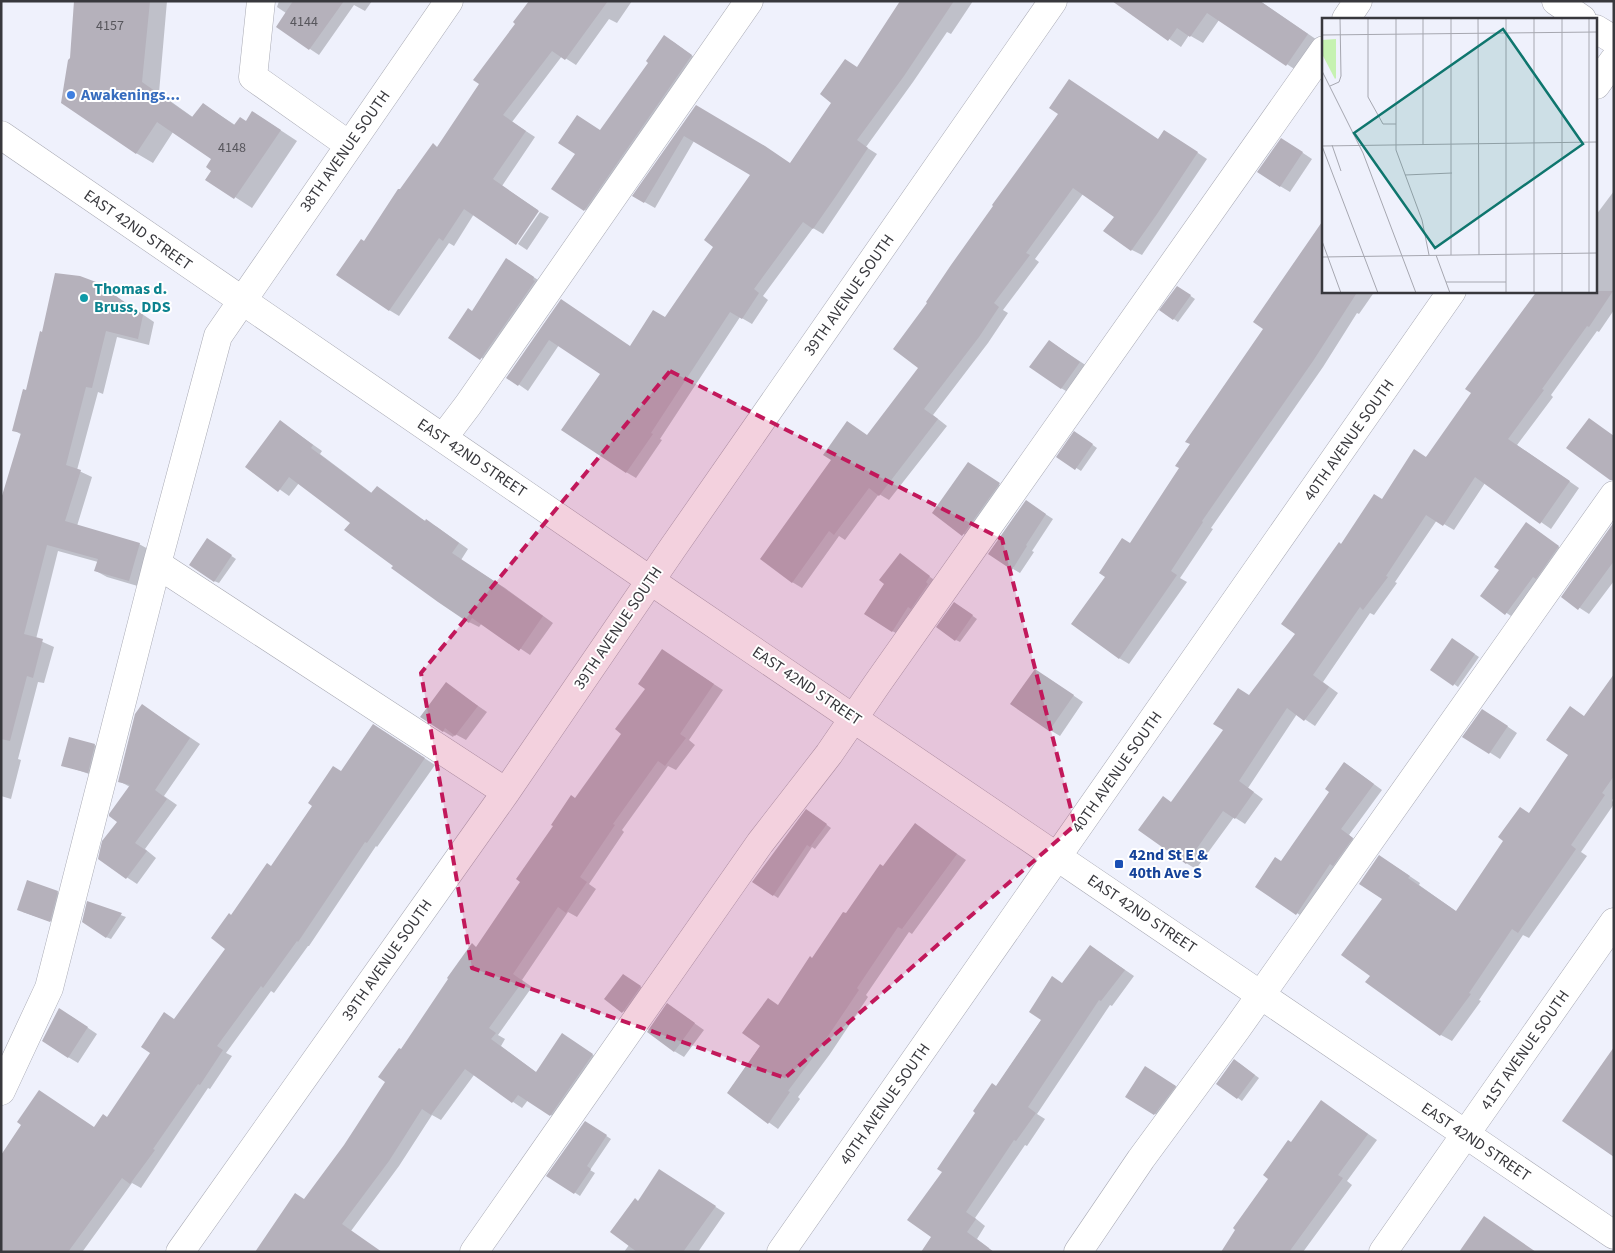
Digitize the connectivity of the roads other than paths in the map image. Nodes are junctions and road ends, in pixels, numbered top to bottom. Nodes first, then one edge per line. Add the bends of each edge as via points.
1 (261, 1) edge
2 (449, 1) edge
3 (749, 1) edge
4 (1053, 1) edge
5 (1358, 1) edge
6 (1556, 1) edge
7 (1347, 18) edge
8 (1581, 18) edge
9 (1598, 29) edge
10 (1614, 40) edge
11 (1322, 53) edge
12 (1614, 60) edge
13 (1598, 82) edge
14 (1, 135) edge
15 (349, 145) junction
16 (1451, 292) edge
17 (242, 302) junction
18 (443, 438) junction
19 (1614, 495) edge
20 (157, 564) junction
21 (651, 581) junction
22 (854, 719) junction
23 (506, 792) junction
24 (1057, 858) junction
25 (1614, 922) edge
26 (1260, 995) junction
27 (1, 1091) edge
28 (1464, 1135) junction
29 (1614, 1235) edge
30 (180, 1252) edge
31 (474, 1252) edge
32 (781, 1252) edge
33 (1078, 1252) edge
34 (1383, 1252) edge

1 - 15 street via 253,77
2 - 15 street, 38TH AVENUE SOUTH
3 - 18 street
4 - 21 street, 39TH AVENUE SOUTH
5 - 7 street
6 - 8 street
9 - 10 street
11 - 22 street
12 - 13 street
14 - 17 street, EAST 42ND STREET
15 - 17 street, 38TH AVENUE SOUTH
16 - 24 street, 40TH AVENUE SOUTH
17 - 18 street, EAST 42ND STREET
17 - 20 street, 38TH AVENUE SOUTH via 218,336
18 - 21 street, EAST 42ND STREET
19 - 26 street
20 - 23 street
20 - 27 street, 38TH AVENUE SOUTH via 49,988
21 - 22 street, EAST 42ND STREET
21 - 23 street, 39TH AVENUE SOUTH
22 - 24 street, EAST 42ND STREET
22 - 31 street via 760,843
23 - 30 street, 39TH AVENUE SOUTH
24 - 26 street, EAST 42ND STREET
24 - 32 street, 40TH AVENUE SOUTH
25 - 28 street, 41ST AVENUE SOUTH
26 - 28 street, EAST 42ND STREET
26 - 33 street
28 - 29 street, EAST 42ND STREET
28 - 34 street, 41ST AVENUE SOUTH

